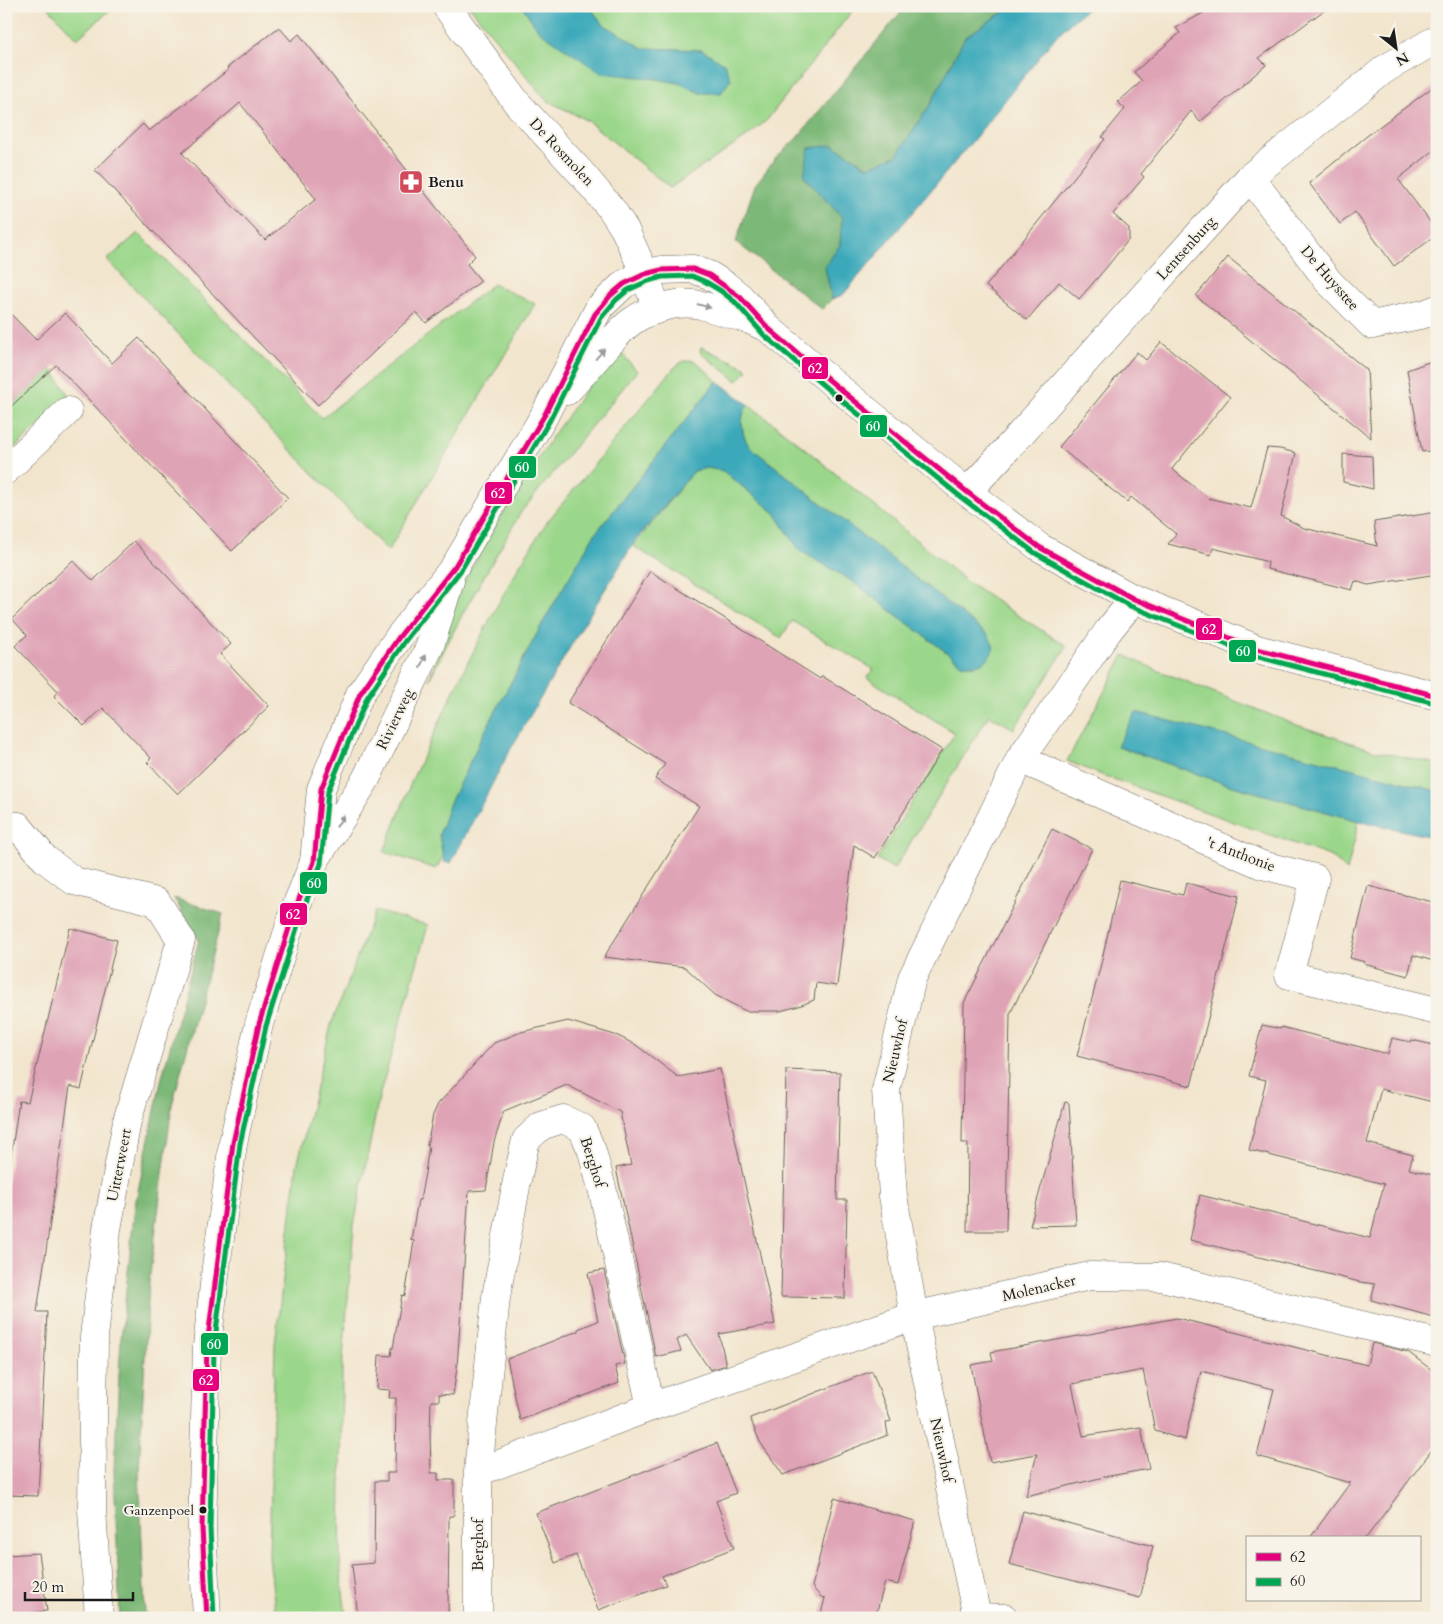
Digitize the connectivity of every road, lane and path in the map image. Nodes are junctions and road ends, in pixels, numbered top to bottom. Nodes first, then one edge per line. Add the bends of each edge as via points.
1 (446, 6) edge
2 (1437, 39) edge
3 (1250, 177) junction
4 (645, 274) junction
5 (1437, 309) edge
6 (657, 310) junction
7 (769, 329) junction
8 (68, 412) dead end
9 (544, 416) junction
10 (6, 470) edge
11 (967, 492) junction
12 (455, 566) junction
13 (1134, 599) junction
14 (1437, 696) edge
15 (1020, 759) junction
16 (6, 825) edge
17 (314, 862) junction
18 (1437, 1011) edge
19 (914, 1316) junction
20 (1437, 1343) edge
21 (651, 1407) junction
22 (478, 1472) junction
23 (975, 1617) edge
24 (99, 1618) edge
25 (207, 1618) edge
26 (478, 1618) edge
27 (1004, 1618) edge

1 - 4 street, De Rosmolen via 517,103 613,211
2 - 3 street, Lentsenburg via 1385,69
3 - 5 street, De Huysstee via 1328,281 1372,325
3 - 11 street, Lentsenburg
4 - 6 street, De Rosmolen
4 - 7 street, Rivierweg via 693,269 709,275 740,297
4 - 9 street, Rivierweg via 624,284 599,308
6 -> 7 street, Rivierweg via 671,304 694,303
9 -> 6 street, Rivierweg via 630,322
7 - 11 street
8 - 10 street
9 - 12 street, Rivierweg
11 - 13 street via 1039,547
17 -> 12 street, Rivierweg via 366,779 430,646
12 - 17 street, Rivierweg via 399,637 360,694 321,789
13 - 14 street via 1257,649
13 - 15 street, Nieuwhof via 1108,631
15 - 18 street, 't Anthonie via 1262,865 1315,878 1288,975
15 - 19 street, Nieuwhof via 912,978 886,1090 893,1196
16 - 24 street, Uitterweert via 18,826 45,858 74,881 157,902 181,940 127,1121 107,1229 94,1337 92,1509
17 - 25 street, Rivierweg via 295,909 259,1024 232,1152 207,1346 202,1528
19 - 20 street, Molenacker via 1090,1276 1161,1277
19 - 21 street, Molenacker
19 - 23 street, Nieuwhof
21 - 22 street
21 - 22 street, Berghof via 592,1150 582,1128 563,1118 541,1126 526,1140 496,1298
22 - 26 street, Berghof
23 - 27 street

